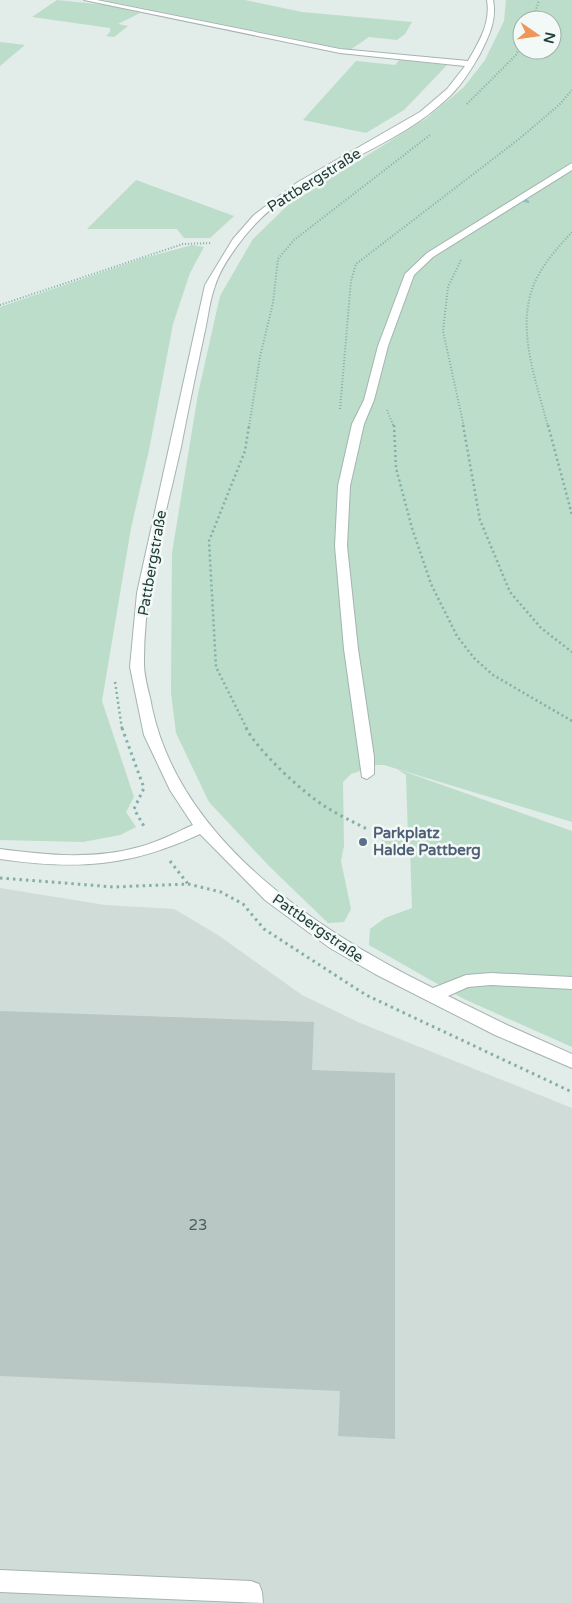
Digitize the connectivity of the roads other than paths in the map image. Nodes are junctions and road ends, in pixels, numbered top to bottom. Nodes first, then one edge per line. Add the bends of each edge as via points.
1 (87, 0) edge
2 (490, 0) edge
3 (470, 64) junction
4 (572, 166) edge
5 (367, 774) dead end
6 (202, 827) junction
7 (0, 854) edge
8 (572, 983) edge
9 (434, 995) junction
10 (572, 1061) edge
11 (0, 1581) edge
12 (251, 1603) edge

1 - 3 street via 340,51
2 - 3 street, Pattbergstraße via 493,11 490,23
3 - 6 street, Pattbergstraße via 454,86 431,108 290,192 257,217 232,244 210,285 143,593 137,667 151,735 177,790
4 - 5 street via 430,255 410,274 383,346 369,400 358,424 344,486 341,546
6 - 7 street via 135,854 107,859 68,861
6 - 9 street, Pattbergstraße via 271,896 336,944
8 - 9 street via 466,981
9 - 10 street, Pattbergstraße via 501,1030
11 - 12 street via 251,1592

